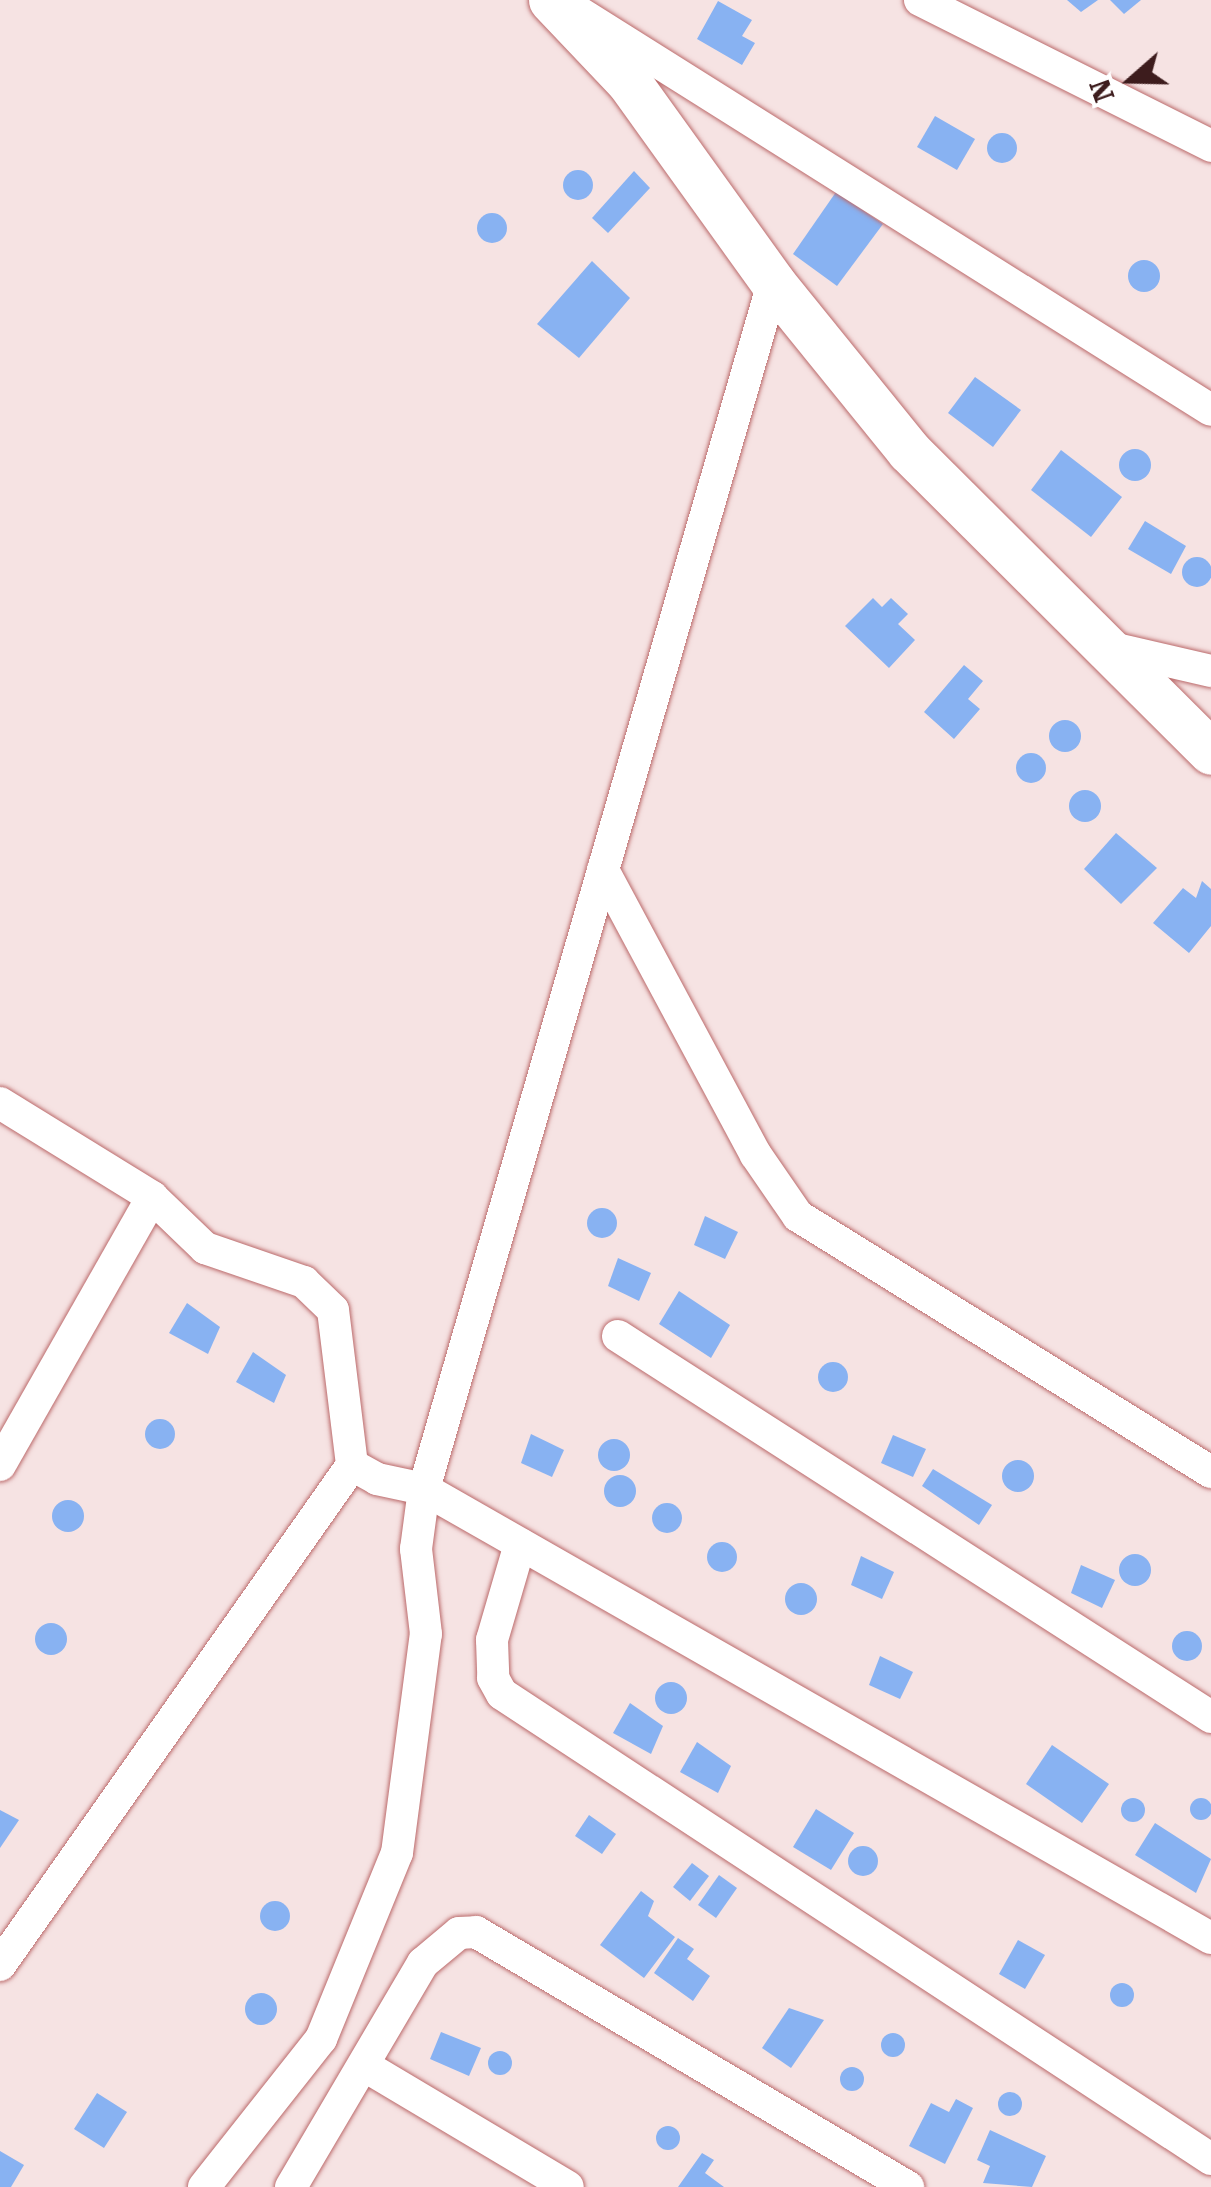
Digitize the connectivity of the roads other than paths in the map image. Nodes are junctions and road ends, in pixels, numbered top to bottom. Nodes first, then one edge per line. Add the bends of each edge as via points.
1 (555, 0) edge
2 (920, 0) edge
3 (1211, 146) edge
4 (773, 283) junction
5 (1211, 410) edge
6 (1096, 644) junction
7 (1211, 671) edge
8 (1211, 752) edge
9 (602, 870) junction
10 (0, 1103) edge
11 (152, 1197) junction
12 (618, 1336) dead end
13 (0, 1465) edge
14 (352, 1465) junction
15 (1211, 1472) edge
16 (424, 1489) junction
17 (520, 1544) junction
18 (1211, 1717) edge
19 (1211, 1938) edge
20 (0, 1965) edge
21 (365, 2066) junction
22 (1211, 2159) edge
23 (204, 2187) edge
24 (291, 2187) edge
25 (568, 2187) edge
26 (908, 2187) edge

1 - 4 street via 691,160
1 - 5 street
2 - 3 street
4 - 6 street via 909,451
4 - 9 street
6 - 7 street
6 - 8 street
9 - 15 street via 756,1155 798,1216
9 - 16 street
10 - 11 street
11 - 13 street
11 - 14 street via 206,1248 304,1282 334,1310
12 - 18 street
14 - 16 street via 377,1479
14 - 20 street
16 - 17 street
16 - 23 street via 416,1549 426,1634 397,1853 320,2039
17 - 19 street
17 - 22 street via 492,1640 492,1678 502,1694
21 - 24 street
21 - 25 street
21 - 26 street via 424,1963 459,1934 476,1932

